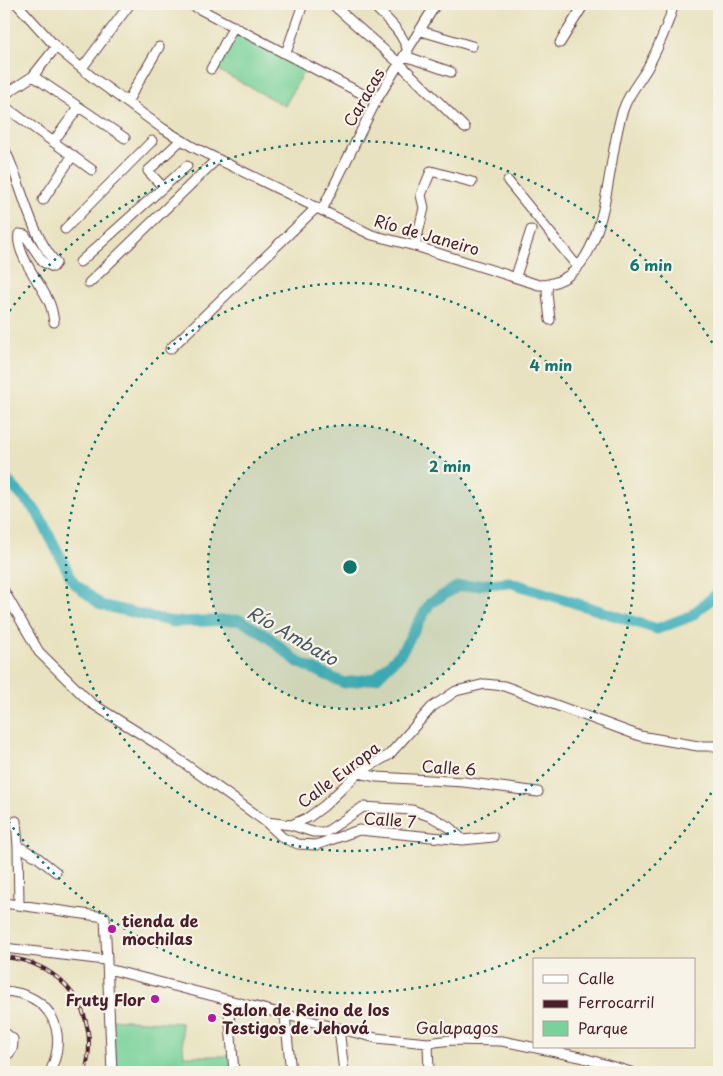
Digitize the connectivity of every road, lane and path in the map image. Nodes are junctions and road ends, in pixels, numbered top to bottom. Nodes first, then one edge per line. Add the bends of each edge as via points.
1 (17, 4) edge
2 (130, 4) edge
3 (190, 4) edge
4 (303, 4) edge
5 (332, 4) edge
6 (372, 4) edge
7 (436, 4) edge
8 (584, 4) edge
9 (674, 4) edge
10 (234, 26) junction
11 (421, 31) junction
12 (560, 43) dead end
13 (472, 46) dead end
14 (56, 47) junction
15 (159, 47) dead end
16 (286, 53) junction
17 (405, 57) junction
18 (82, 68) junction
19 (211, 69) dead end
20 (451, 72) dead end
21 (33, 76) junction
22 (4, 95) edge
23 (376, 101) junction
24 (126, 102) junction
25 (4, 106) edge
26 (79, 107) junction
27 (465, 128) dead end
28 (125, 138) dead end
29 (181, 140) junction
30 (152, 141) dead end
31 (53, 142) junction
32 (4, 148) edge
33 (73, 155) junction
34 (134, 159) junction
35 (216, 159) junction
36 (187, 166) dead end
37 (92, 170) dead end
38 (148, 171) junction
39 (508, 181) dead end
40 (472, 182) dead end
41 (162, 186) junction
42 (43, 200) dead end
43 (319, 208) junction
44 (65, 228) dead end
45 (530, 230) dead end
46 (415, 246) junction
47 (80, 262) dead end
48 (577, 266) junction
49 (516, 276) junction
50 (88, 283) dead end
51 (548, 284) junction
52 (550, 320) dead end
53 (54, 322) dead end
54 (170, 348) dead end
55 (4, 591) edge
56 (719, 746) edge
57 (358, 773) junction
58 (538, 792) dead end
59 (16, 821) dead end
60 (266, 822) junction
61 (291, 825) junction
62 (493, 837) dead end
63 (463, 840) junction
64 (18, 846) junction
65 (56, 872) dead end
66 (4, 903) edge
67 (19, 905) junction
68 (4, 948) edge
69 (106, 965) junction
70 (4, 991) edge
71 (228, 1001) junction
72 (285, 1016) junction
73 (339, 1028) junction
74 (4, 1032) edge
75 (428, 1043) junction
76 (533, 1047) edge
77 (536, 1048) edge
78 (4, 1056) edge
79 (50, 1072) edge
80 (112, 1072) edge
81 (234, 1072) edge
82 (291, 1072) edge
83 (344, 1072) edge
84 (428, 1072) edge
85 (631, 1072) edge

1 - 14 street, Río de Janeiro
2 - 18 street
3 - 10 street
4 - 16 street
5 - 17 street
6 - 17 street via 401,35
7 - 11 street, Caracas
8 - 12 street
9 - 48 street via 648,66 623,109 598,233 591,250
10 - 16 street
10 - 19 street
11 - 13 street
11 - 17 street, Caracas
14 - 18 street, Río de Janeiro
14 - 21 street
15 - 24 street
16 - 23 street
17 - 20 street
17 - 23 street, Caracas
17 - 27 street
18 - 24 street, Río de Janeiro
21 - 22 street
21 - 26 street
23 - 43 street, Caracas
24 - 29 street, Río de Janeiro
25 - 31 street
26 - 28 street
26 - 31 street
29 - 35 street, Río de Janeiro
29 - 38 street
30 - 34 street
31 - 33 street
32 - 53 street via 14,168 28,215 43,246 56,263 53,267 48,266 25,235 19,234 29,269 50,303
33 - 37 street
33 - 42 street
34 - 38 street
34 - 44 street
35 - 43 street, Río de Janeiro
35 - 50 street
36 - 41 street
38 - 41 street
39 - 48 street
40 - 46 street via 431,171 421,195 424,208
41 - 47 street
43 - 46 street, Río de Janeiro via 372,235
43 - 54 street, Caracas
45 - 49 street
46 - 49 street, Río de Janeiro
48 - 51 street via 558,282
49 - 51 street, Río de Janeiro
51 - 52 street
55 - 60 street, Calle Europa via 39,652 91,704 160,746
56 - 57 street, Calle Europa via 698,746 640,736 504,686 485,684 456,691 444,699 388,755
57 - 58 street, Calle 6
57 - 61 street, Calle Europa via 324,806
59 - 64 street
60 - 61 street, Calle Europa
60 - 63 street, Calle 7 via 283,838 298,844 316,845 359,830
61 - 63 street via 313,832 326,832 363,807 412,810 432,817
62 - 63 street, Calle 7
64 - 65 street
64 - 67 street
66 - 67 street
67 - 69 street via 105,917
68 - 69 street, Galapagos
69 - 71 street, Galapagos
69 - 80 street
70 - 79 street via 27,995 52,1017 59,1040 58,1053
71 - 72 street, Galapagos
71 - 81 street
72 - 73 street, Galapagos
72 - 82 street
73 - 75 street, Galapagos via 376,1038
73 - 83 street
74 - 78 street via 13,1039 13,1047
75 - 76 street, Galapagos via 502,1041
75 - 84 street
77 - 85 street, Galapagos

